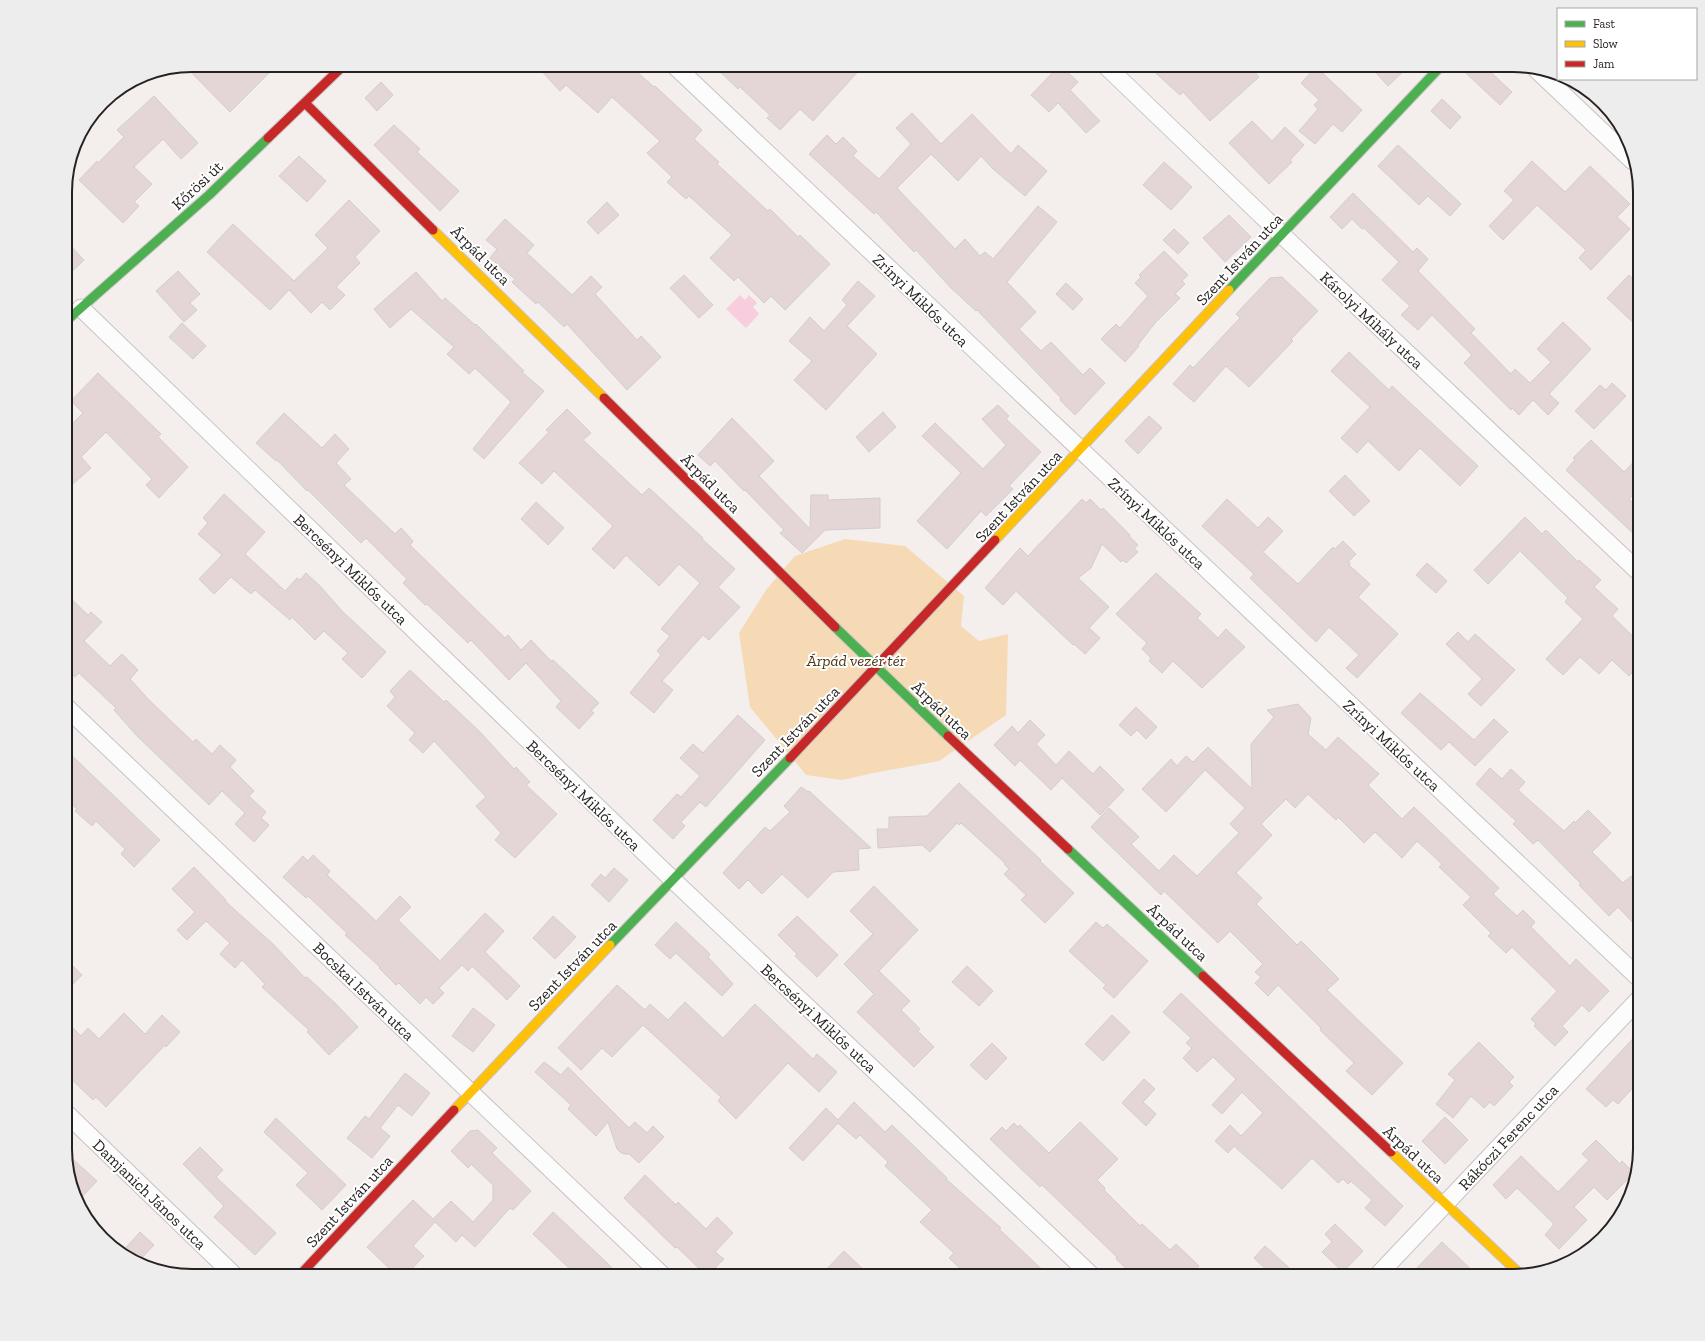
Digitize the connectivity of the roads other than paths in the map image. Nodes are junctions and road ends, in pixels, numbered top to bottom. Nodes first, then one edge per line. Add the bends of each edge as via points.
1 (337, 72) edge
2 (681, 72) edge
3 (1112, 72) edge
4 (1435, 72) edge
5 (1543, 76) edge
6 (305, 103) junction
7 (1628, 156) edge
8 (1282, 234) junction
9 (81, 308) junction
10 (72, 316) edge
11 (1080, 451) junction
12 (1633, 566) edge
13 (876, 668) junction
14 (72, 713) edge
15 (674, 881) junction
16 (1633, 973) edge
17 (1633, 1005) edge
18 (470, 1092) junction
19 (72, 1119) edge
20 (1445, 1204) junction
21 (228, 1269) edge
22 (306, 1269) edge
23 (656, 1269) edge
24 (1085, 1269) edge
25 (1384, 1269) edge
26 (1515, 1269) edge

1 - 6 street, Kőrösi út
2 - 11 street, Zrínyi Miklós utca
3 - 8 street, Károlyi Mihály utca
4 - 8 street, Szent István utca
5 - 7 street
6 - 9 street, Kőrösi út via 210,195
6 - 13 street, Árpád utca
8 - 11 street, Szent István utca
8 - 12 street, Károlyi Mihály utca
9 - 10 street, Kőrösi út
9 - 15 street, Bercsényi Miklós utca
11 - 13 street, Szent István utca
11 - 16 street, Zrínyi Miklós utca
13 - 15 street, Szent István utca
13 - 20 street, Árpád utca
14 - 18 street, Bocskai István utca
15 - 18 street, Szent István utca
15 - 24 street, Bercsényi Miklós utca
17 - 20 street, Rákóczi Ferenc utca
18 - 22 street, Szent István utca
18 - 23 street, Bocskai István utca
19 - 21 street, Damjanich János utca
20 - 25 street, Rákóczi Ferenc utca
20 - 26 street, Árpád utca

